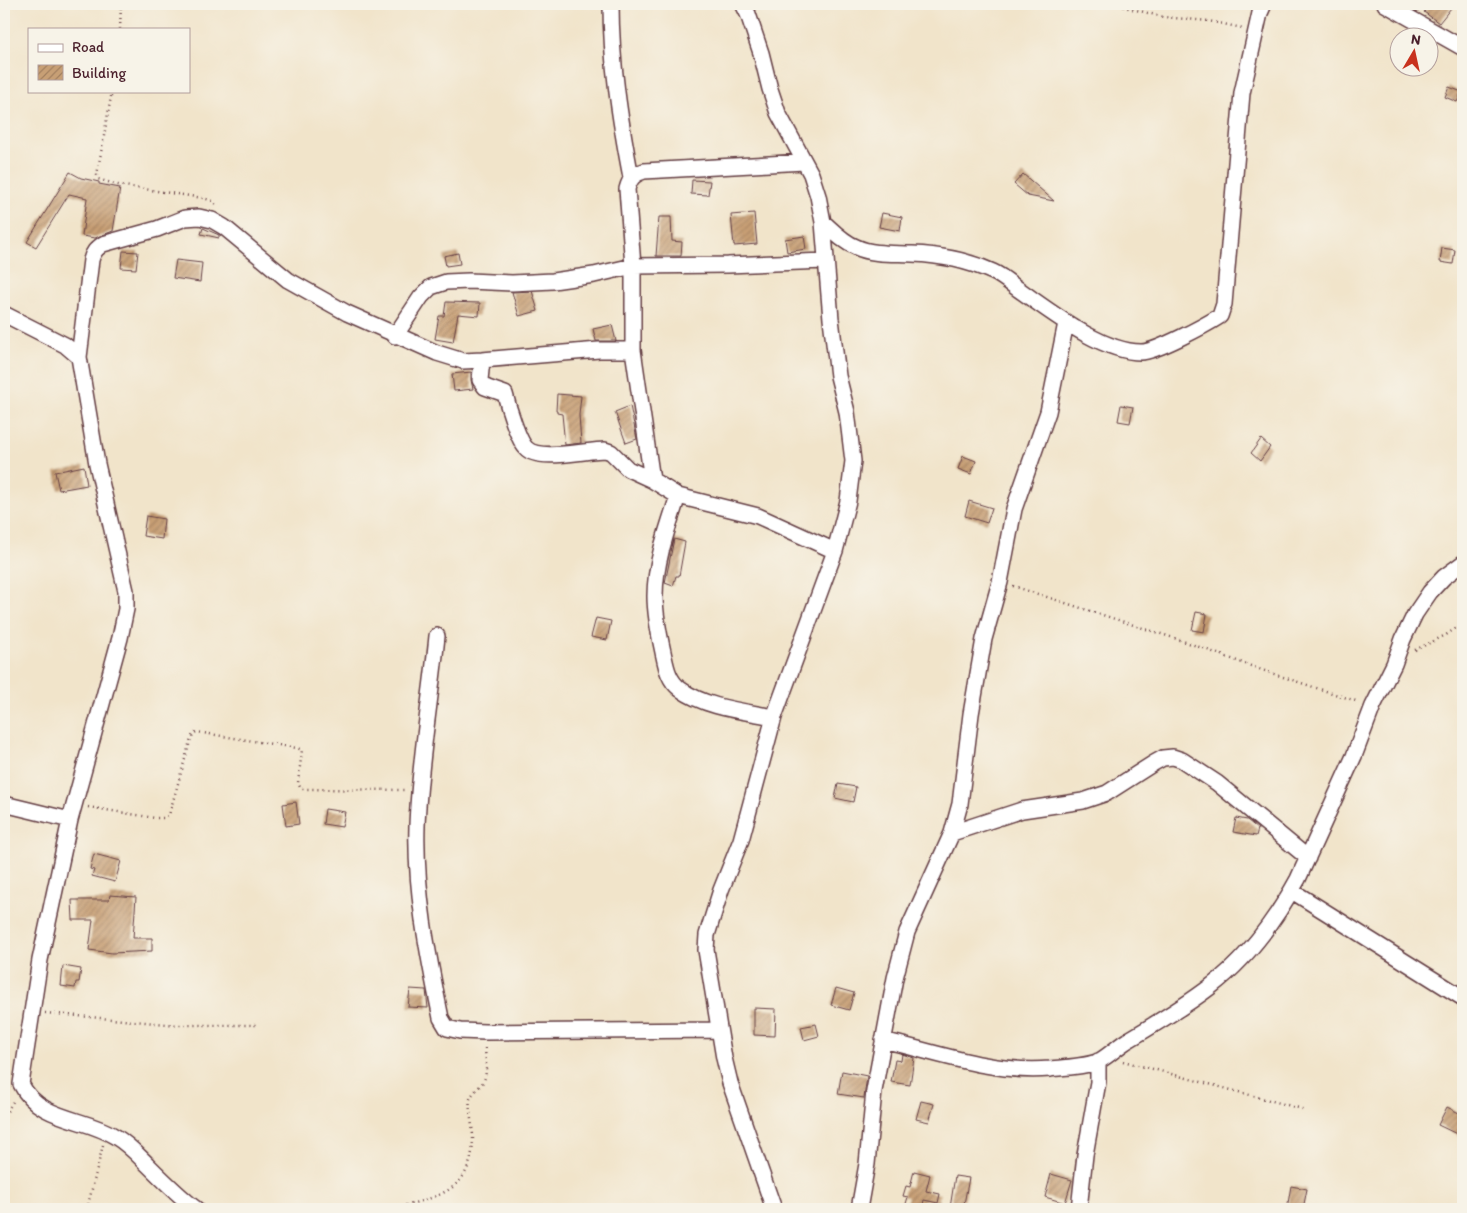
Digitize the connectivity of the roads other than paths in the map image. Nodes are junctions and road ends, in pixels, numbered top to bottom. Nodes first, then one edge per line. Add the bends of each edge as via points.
1 (611, 4) edge
2 (743, 4) edge
3 (1385, 4) edge
4 (1265, 7) edge
5 (1463, 48) edge
6 (804, 162) junction
7 (631, 178) junction
8 (823, 222) junction
9 (825, 261) junction
10 (633, 266) junction
11 (4, 314) edge
12 (1066, 323) junction
13 (396, 336) junction
14 (633, 350) junction
15 (79, 357) junction
16 (482, 360) junction
17 (652, 480) junction
18 (678, 496) junction
19 (835, 551) junction
20 (1463, 563) edge
21 (437, 636) dead end
22 (774, 717) junction
23 (4, 804) edge
24 (70, 820) junction
25 (952, 833) junction
26 (1308, 858) junction
27 (1292, 891) junction
28 (1463, 998) edge
29 (719, 1030) junction
30 (883, 1040) junction
31 (1102, 1059) junction
32 (196, 1209) edge
33 (774, 1209) edge
34 (861, 1209) edge
35 (1079, 1209) edge

1 - 7 street via 615,82
2 - 6 street via 778,113
3 - 5 street
4 - 12 street via 1242,93 1224,304 1220,316 1153,350 1141,352 1101,342
6 - 7 street via 644,171
6 - 8 street via 818,196
7 - 10 street via 627,189
8 - 9 street
8 - 12 street via 839,237 868,251 945,257 994,272
9 - 10 street
9 - 19 street via 838,376 853,460 848,500
10 - 13 street via 553,281 446,282 431,287 421,297
10 - 14 street
11 - 15 street via 65,345
12 - 25 street via 1048,412 1014,509 1000,582 984,639 960,804
13 - 15 street via 288,280 224,228 199,217 185,218 96,248 91,260
13 - 16 street via 451,358
14 - 16 street
14 - 17 street
15 - 24 street via 126,591 126,609
16 - 17 street via 480,380 485,387 505,394 528,450 544,455 605,450 628,469
17 - 18 street
18 - 19 street via 758,516
18 - 22 street via 666,534 654,593 669,676 673,683 696,698
19 - 22 street
20 - 26 street via 1444,577 1415,614
21 - 29 street via 418,790 418,866 428,951 447,1028 460,1032
22 - 29 street via 741,840 707,935 706,950
23 - 24 street
24 - 32 street via 40,960 21,1084 30,1098 58,1116 117,1137
25 - 26 street via 1022,810 1083,801 1107,793 1163,758 1173,757 1217,783
25 - 30 street via 907,932
26 - 27 street
27 - 28 street
27 - 31 street via 1236,964 1175,1012 1122,1043
29 - 33 street via 730,1083
30 - 31 street via 1003,1068 1048,1069
30 - 34 street
31 - 35 street via 1084,1155

